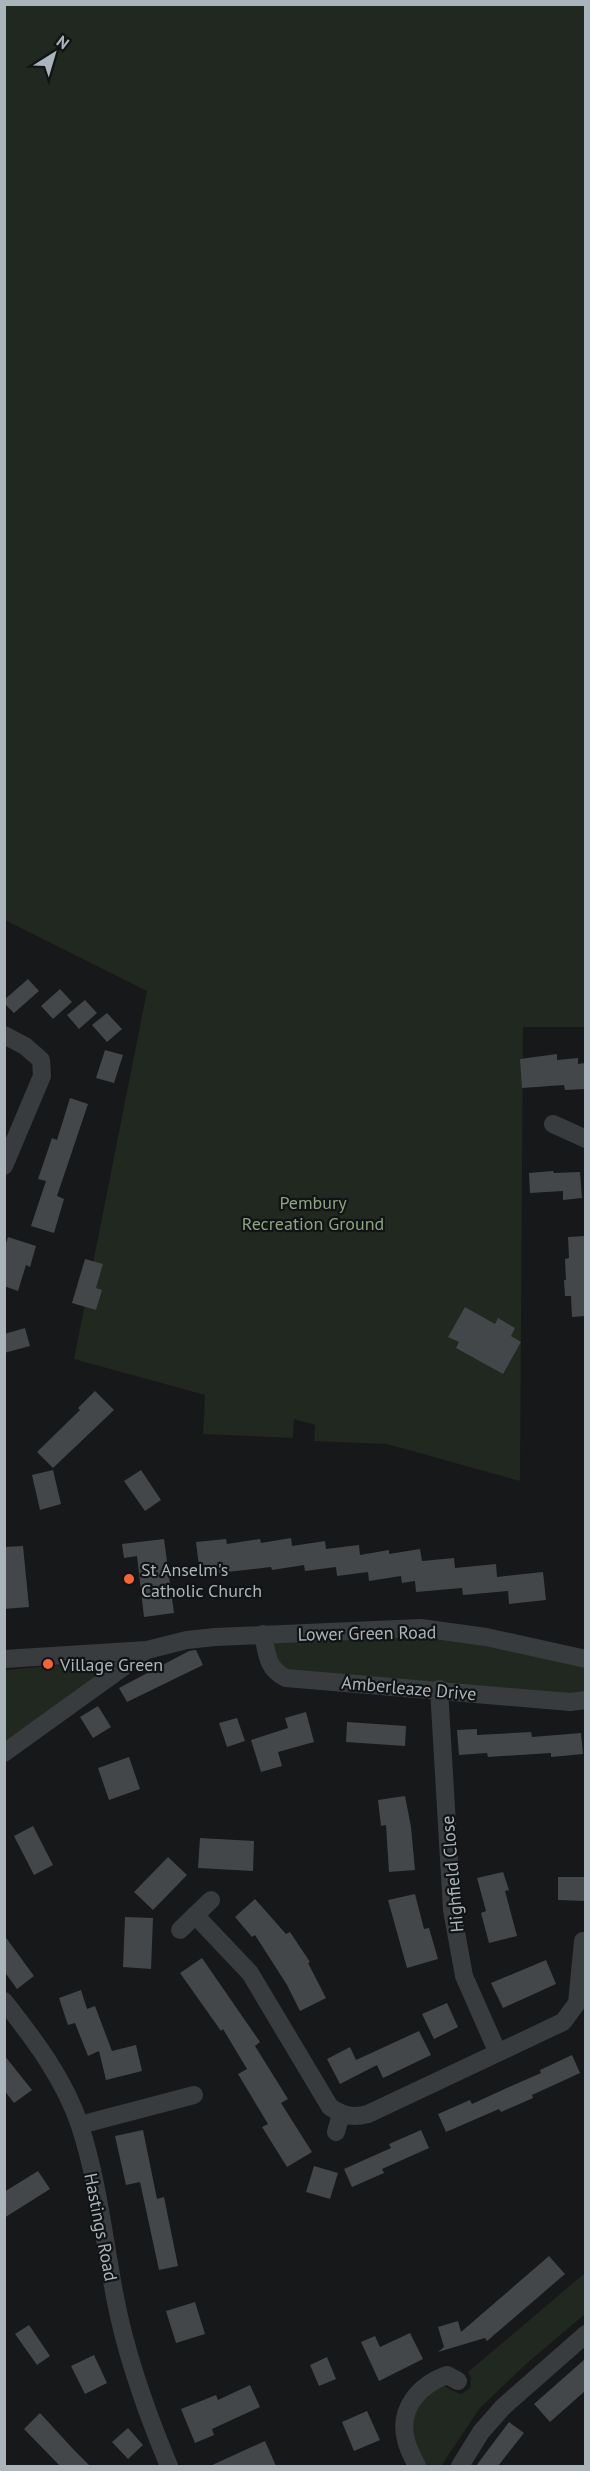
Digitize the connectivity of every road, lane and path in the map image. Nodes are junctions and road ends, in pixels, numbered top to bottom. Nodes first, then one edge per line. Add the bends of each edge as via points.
1 (4, 1035) edge
2 (553, 1124) dead end
3 (585, 1139) edge
4 (4, 1166) edge
5 (263, 1634) junction
6 (147, 1650) junction
7 (4, 1659) edge
8 (585, 1659) edge
9 (439, 1689) junction
10 (585, 1700) edge
11 (4, 1753) edge
12 (211, 1900) dead end
13 (195, 1915) junction
14 (180, 1930) dead end
15 (578, 1941) edge
16 (4, 2001) edge
17 (497, 2051) junction
18 (194, 2095) dead end
19 (341, 2114) junction
20 (80, 2125) junction
21 (336, 2132) dead end
22 (585, 2334) edge
23 (458, 2381) dead end
24 (169, 2466) edge
25 (417, 2466) edge
26 (460, 2466) edge

1 - 4 street via 41,1060 42,1076
2 - 3 street
5 - 6 street, Lower Green Road via 187,1640
5 - 8 street, Lower Green Road via 421,1628 486,1637
5 - 9 street, Amberleaze Drive via 270,1666 286,1678
6 - 7 street, Lower Green Road
6 - 11 street, Lower Green Road
9 - 10 street, Amberleaze Drive via 570,1702
9 - 17 street, Highfield Close via 452,1911 464,1976
12 - 13 street
13 - 14 street
13 - 19 street via 250,1973 318,2089 330,2107
15 - 17 street via 577,2003 563,2022
16 - 20 street, Hastings Road via 52,2067
17 - 19 street via 368,2114
18 - 20 street
19 - 21 street
20 - 24 street, Hastings Road via 134,2377
22 - 26 street via 503,2407 481,2432
23 - 25 street via 447,2375 434,2380 408,2406 404,2417 406,2440

